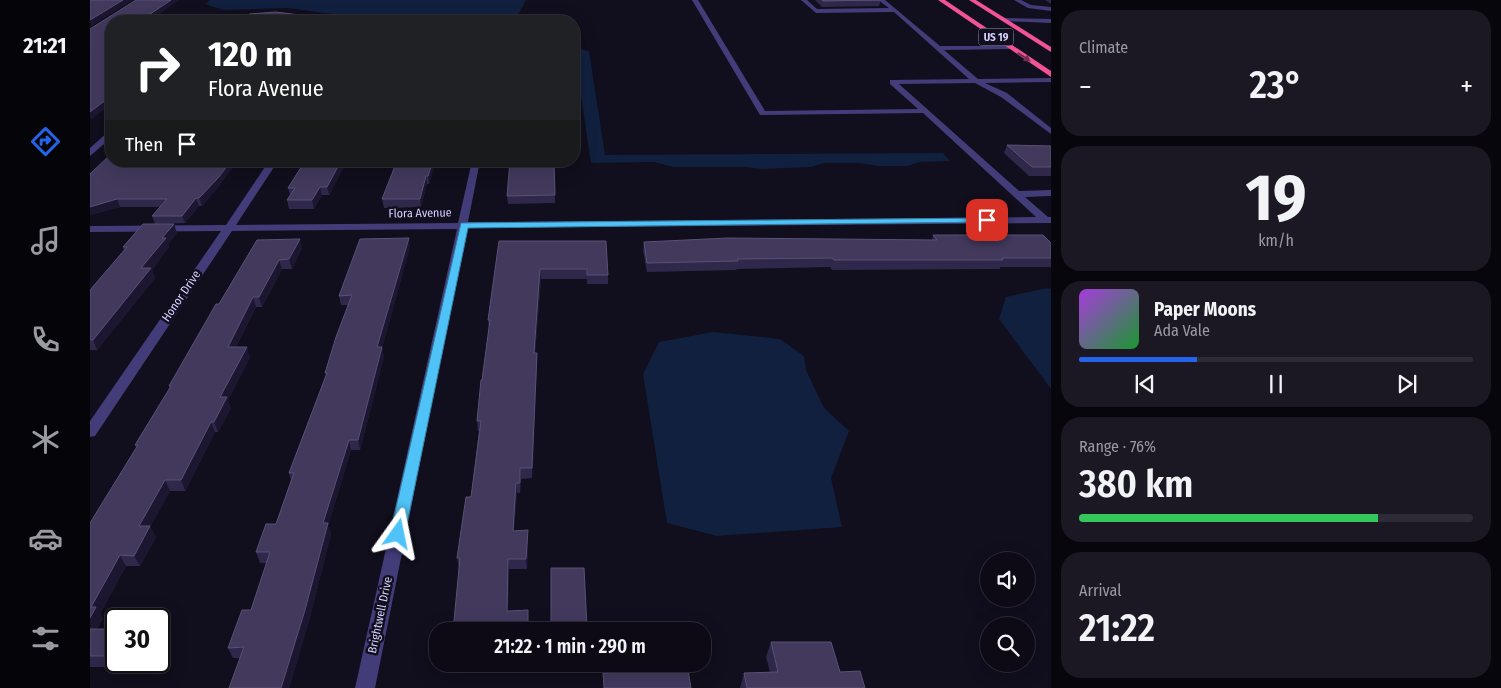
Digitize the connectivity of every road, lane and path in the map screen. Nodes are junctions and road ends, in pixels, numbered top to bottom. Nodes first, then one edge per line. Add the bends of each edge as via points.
1 (695, 0) edge
2 (804, 0) edge
3 (881, 0) edge
4 (941, 0) edge
5 (966, 0) edge
6 (1017, 0) edge
7 (976, 2) edge
8 (1042, 9) junction
9 (1051, 9) edge
10 (894, 10) junction
11 (1051, 14) edge
12 (1005, 20) junction
13 (1051, 21) edge
14 (974, 23) junction
15 (1006, 33) dead end
16 (1026, 44) dead end
17 (938, 48) junction
18 (1011, 48) junction
19 (1051, 50) edge
20 (1051, 75) edge
21 (1051, 80) edge
22 (976, 81) junction
23 (924, 112) junction
24 (1051, 132) edge
25 (105, 139) edge
26 (90, 153) edge
27 (270, 167) edge
28 (475, 167) edge
29 (1051, 193) edge
30 (1016, 194) junction
31 (1048, 220) edge
32 (464, 225) junction
33 (227, 228) junction
34 (90, 229) edge
35 (90, 432) edge
36 (365, 688) edge

1 - 23 street via 764,113
2 - 10 street via 816,11
3 - 10 street
4 - 14 highway, US 19
5 - 7 highway
6 - 8 street
7 - 12 highway, US 19
8 - 9 street
8 - 11 street
10 - 17 street
12 - 13 street
12 - 19 highway, US 19
14 - 15 highway
14 - 18 highway, US 19
16 - 19 highway
17 - 18 street
17 - 22 street
18 -> 20 highway, US 19
21 - 22 street
22 - 23 street via 893,82
22 - 24 street via 1004,95
23 - 30 street
25 - 26 street
27 - 33 street, Honor Drive
28 - 32 street, Brightwell Drive
29 - 30 street
30 - 31 street
31 - 32 street, Flora Avenue
32 - 33 street, Flora Avenue
32 - 36 street, Brightwell Drive
33 - 34 street, Flora Avenue
33 - 35 street, Honor Drive

